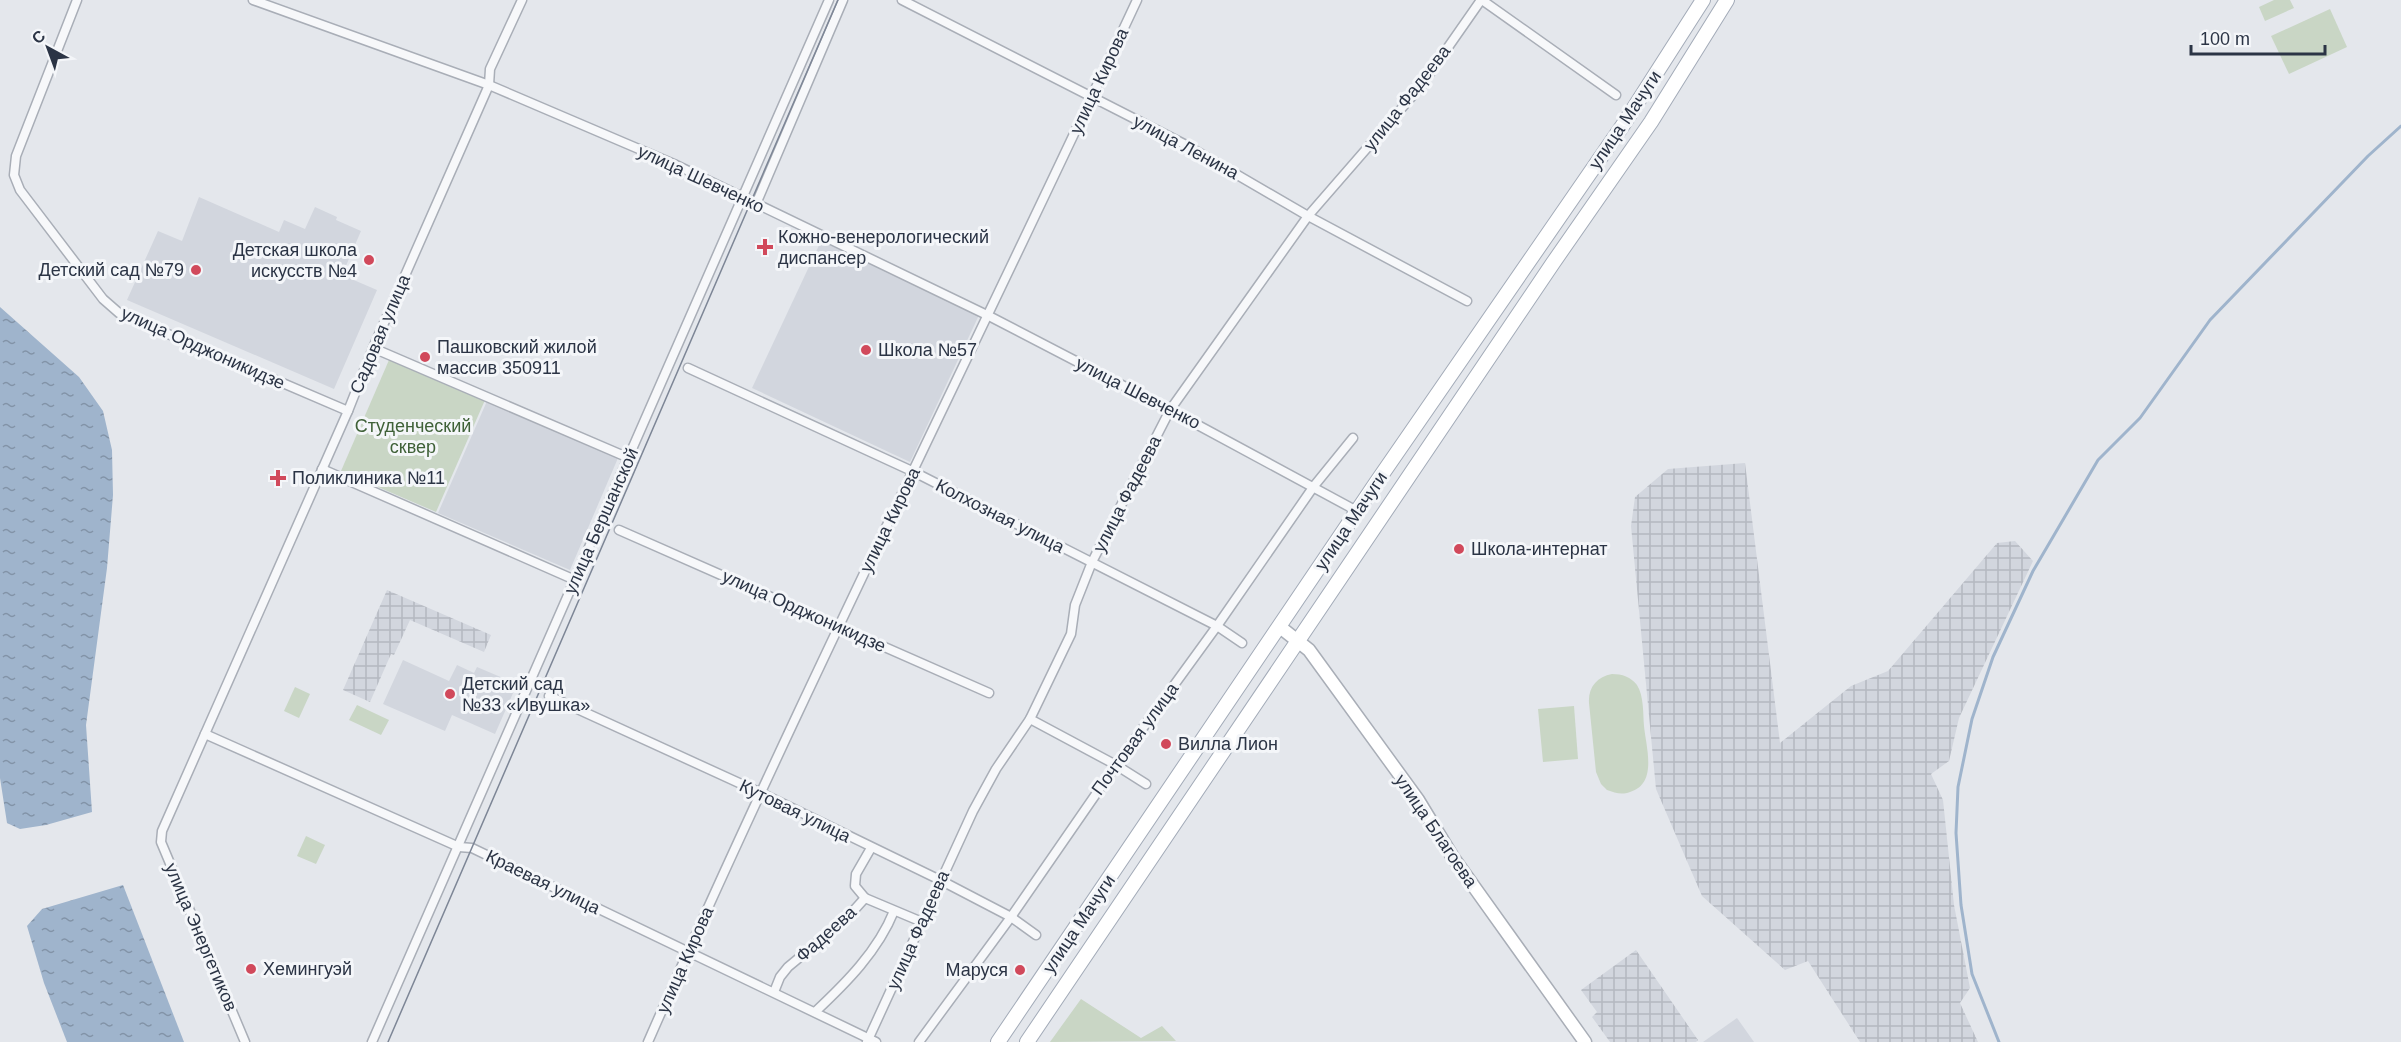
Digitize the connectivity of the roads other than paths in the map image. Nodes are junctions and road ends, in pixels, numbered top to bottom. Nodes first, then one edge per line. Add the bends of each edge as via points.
1 (77, 0) edge
2 (253, 0) edge
3 (522, 0) edge
4 (829, 0) edge
5 (843, 0) edge
6 (902, 0) edge
7 (1137, 0) edge
8 (1481, 0) edge
9 (1703, 0) edge
10 (1727, 0) edge
11 (489, 85) junction
12 (1616, 95) dead end
13 (1091, 98) junction
14 (742, 198) junction
15 (756, 204) junction
16 (1308, 216) junction
17 (1467, 301) dead end
18 (989, 316) junction
19 (373, 348) junction
20 (688, 368) dead end
21 (1170, 410) junction
22 (348, 411) junction
23 (1420, 420) junction
24 (1440, 430) junction
25 (1353, 438) dead end
26 (629, 458) junction
27 (322, 469) junction
28 (914, 472) junction
29 (1314, 486) junction
30 (1357, 511) junction
31 (619, 530) dead end
32 (1092, 562) junction
33 (576, 580) junction
34 (1217, 626) junction
35 (839, 627) junction
36 (1280, 627) junction
37 (1299, 640) junction
38 (1242, 643) dead end
39 (989, 693) dead end
40 (549, 696) dead end
41 (1030, 719) junction
42 (205, 734) junction
43 (1116, 765) junction
44 (1146, 784) dead end
45 (761, 793) junction
46 (162, 831) joint
47 (459, 847) junction
48 (871, 848) junction
49 (940, 880) junction
50 (865, 898) junction
51 (894, 911) junction
52 (1011, 917) junction
53 (922, 922) junction
54 (1036, 935) dead end
55 (688, 951) junction
56 (774, 992) junction
57 (815, 1012) junction
58 (871, 1041) edge
59 (245, 1042) edge
60 (372, 1042) edge
61 (648, 1042) edge
62 (919, 1042) edge
63 (998, 1042) edge
64 (1027, 1042) edge
65 (1585, 1042) edge

1 - 22 street, улица Орджоникидзе via 16,156 14,175 20,190 103,299 119,313
2 - 11 street, улица Шевченко
3 - 11 street, Садовая улица via 490,69
4 - 14 street, улица Бершанской
5 - 15 street
6 - 13 street, улица Ленина
7 - 13 street, улица Кирова
8 - 12 street
8 - 16 street, улица Фадеева via 1421,86
9 - 23 main road, улица Мачуги via 1628,117
10 - 24 main road, улица Мачуги via 1651,122
11 - 14 street, улица Шевченко via 674,164
11 - 19 street, Садовая улица
13 - 16 street, улица Ленина via 1186,145
13 - 18 street, улица Кирова
14 - 15 street, улица Шевченко
14 - 26 street, улица Бершанской
15 - 18 street, улица Шевченко
16 - 17 street, улица Ленина
16 - 21 street, улица Фадеева
18 - 21 street, улица Шевченко
18 - 28 street, улица Кирова
19 - 22 street, Садовая улица
19 - 26 street
20 - 28 street, Колхозная улица
21 - 29 street, улица Шевченко
21 - 32 street, улица Фадеева
22 - 27 street, Садовая улица
23 - 24 main road via 1424,434
23 - 30 main road, улица Мачуги
24 - 37 main road, улица Мачуги
25 - 29 street, Почтовая улица
26 - 33 street, улица Бершанской
27 - 33 street
27 - 42 street, Садовая улица
28 - 32 street, Колхозная улица
28 - 35 street, улица Кирова
29 - 30 street, улица Шевченко
29 - 34 street, Почтовая улица
30 - 36 main road, улица Мачуги
31 - 35 street, улица Орджоникидзе
32 - 34 street, Колхозная улица
32 - 41 street, улица Фадеева via 1075,605 1071,634
33 - 47 street, улица Бершанской
34 - 38 street, Колхозная улица
34 - 43 street, Почтовая улица
35 - 39 street, улица Орджоникидзе
35 - 45 street, улица Кирова
36 - 37 street, улица Благоева
36 - 63 main road, улица Мачуги
37 - 64 main road, улица Мачуги
37 - 65 street, улица Благоева via 1418,800 1452,856
40 - 45 street, Кутовая улица
41 - 43 street
41 - 49 street, улица Фадеева via 996,769
42 - 46 street, Садовая улица
42 - 47 street, Краевая улица
43 - 44 street
43 - 52 street, Почтовая улица
45 - 48 street, Кутовая улица
45 - 55 street, улица Кирова
46 - 59 street, улица Энергетиков via 161,842
47 - 55 street, Краевая улица via 472,848
47 - 60 street, улица Бершанской
48 - 49 street, Кутовая улица
48 - 50 street via 856,874 855,886
49 - 52 street, Кутовая улица
49 - 53 street, улица Фадеева
50 - 51 street, Фадеева
50 - 56 street, Фадеева via 788,968
51 - 53 street, Фадеева
51 - 57 street via 885,933 843,986
52 - 54 street, Кутовая улица
52 - 62 street, Почтовая улица
53 - 58 street, улица Фадеева
55 - 56 street, Краевая улица
55 - 61 street, улица Кирова
56 - 57 street, Краевая улица
57 - 58 street, Краевая улица

